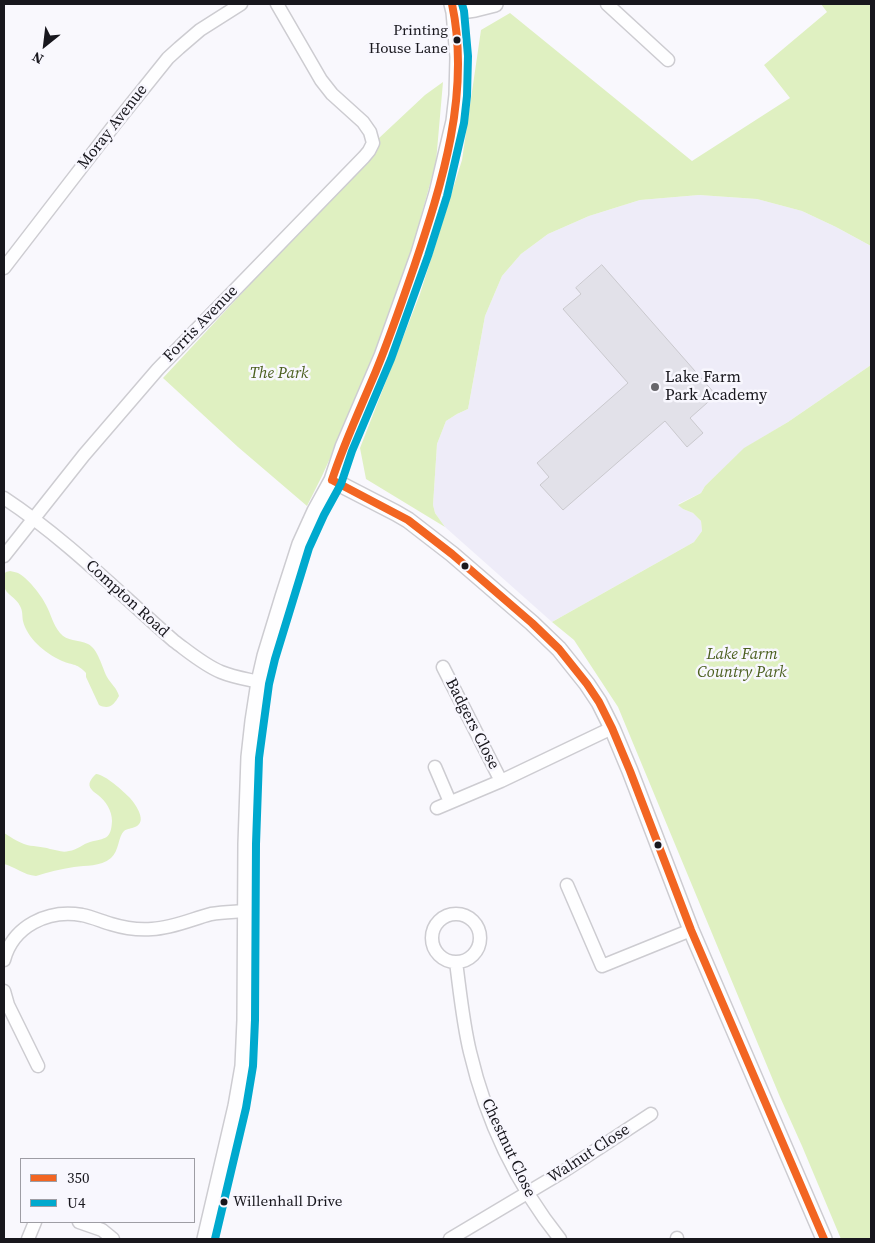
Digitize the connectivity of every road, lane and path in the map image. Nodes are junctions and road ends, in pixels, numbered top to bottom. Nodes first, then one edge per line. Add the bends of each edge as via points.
1 (241, 4) edge
2 (276, 4) edge
3 (495, 4) edge
4 (607, 4) edge
5 (453, 8) edge
6 (668, 60) dead end
7 (4, 268) edge
8 (332, 480) junction
9 (4, 498) edge
10 (33, 518) junction
11 (4, 556) edge
12 (443, 667) dead end
13 (259, 682) junction
14 (612, 728) junction
15 (436, 767) dead end
16 (501, 780) junction
17 (450, 802) junction
18 (437, 808) dead end
19 (567, 886) dead end
20 (246, 911) junction
21 (691, 930) junction
22 (4, 960) edge
23 (456, 962) dead end
24 (4, 991) edge
25 (38, 1066) dead end
26 (651, 1114) dead end
27 (527, 1193) junction
28 (35, 1223) edge
29 (82, 1223) edge
30 (28, 1239) edge
31 (113, 1239) edge
32 (206, 1239) edge
33 (450, 1239) edge
34 (560, 1239) edge
35 (824, 1239) edge

1 - 7 street, Moray Avenue via 200,30 168,58
2 - 10 street, Forris Avenue via 321,80 368,128 373,143 364,157 158,369
3 - 5 street
4 - 6 street
5 - 8 street via 458,57 457,94 442,174 395,321
8 - 13 street via 300,544
8 - 14 street via 408,520 532,623 582,677
9 - 10 street, Compton Road
10 - 11 street, Forris Avenue
10 - 13 street, Compton Road via 194,656 222,672
12 - 16 street, Badgers Close
13 - 20 street via 249,757
14 - 16 street, Badgers Close
14 - 21 street
15 - 17 street
16 - 17 street, Badgers Close
17 - 18 street, Badgers Close
19 - 21 street via 602,966
20 - 22 street via 213,914 151,930 123,927 80,914 47,917 18,934 8,947
20 - 32 street via 243,1066
21 - 35 street
23 - 27 street, Chestnut Close via 467,1038 482,1092 494,1126
24 - 25 street
26 - 27 street, Walnut Close
27 - 33 street, Walnut Close
27 - 34 street, Chestnut Close
28 - 30 street
29 - 31 street via 102,1230

